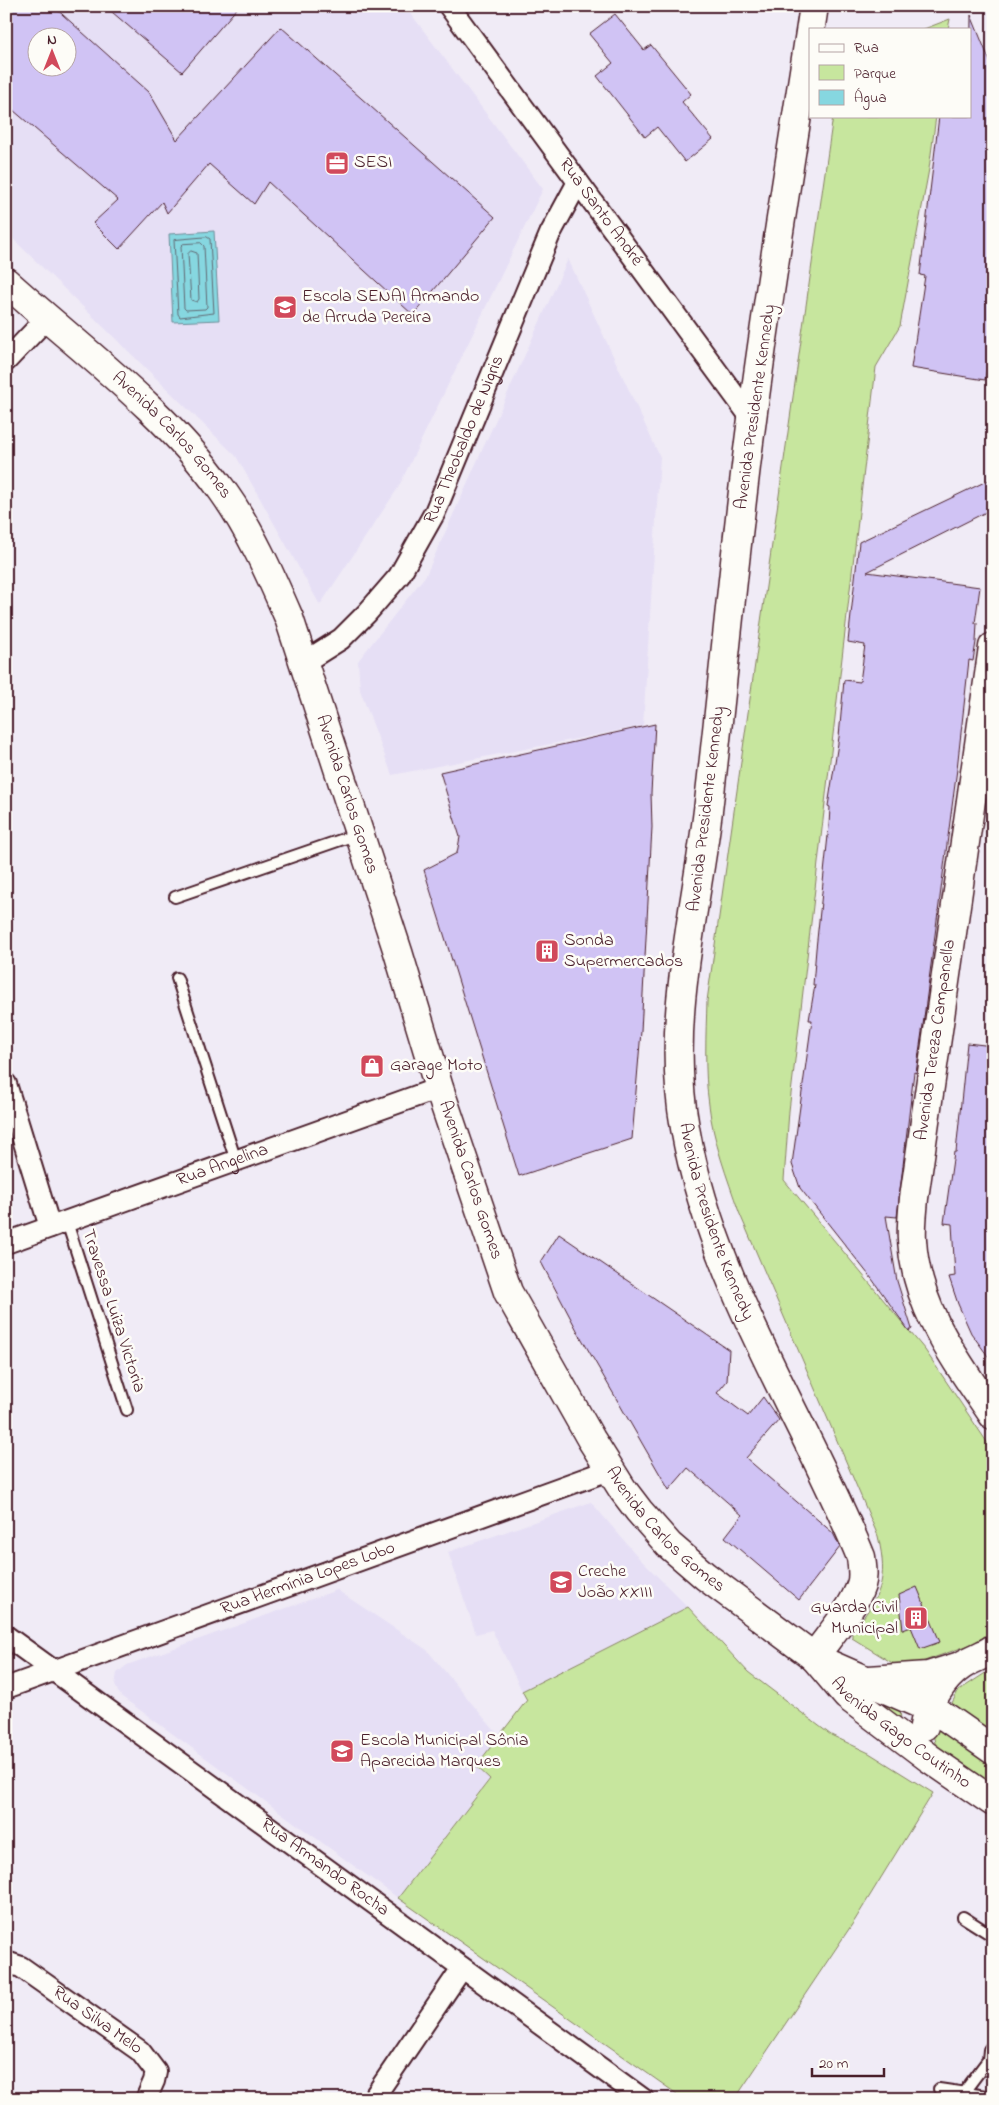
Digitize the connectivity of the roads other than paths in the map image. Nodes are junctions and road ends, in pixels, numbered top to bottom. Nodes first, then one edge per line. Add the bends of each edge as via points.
1 (449, 6) edge
2 (814, 6) edge
3 (811, 28) edge
4 (809, 39) edge
5 (578, 182) junction
6 (6, 282) edge
7 (46, 319) junction
8 (6, 361) edge
9 (752, 419) junction
10 (993, 647) edge
11 (303, 663) junction
12 (358, 834) junction
13 (175, 897) dead end
14 (177, 978) dead end
15 (6, 1084) edge
16 (439, 1088) junction
17 (236, 1161) junction
18 (59, 1224) junction
19 (6, 1242) edge
20 (127, 1410) dead end
21 (993, 1415) edge
22 (609, 1470) junction
23 (6, 1636) edge
24 (993, 1649) edge
25 (814, 1657) junction
26 (960, 1666) junction
27 (54, 1670) junction
28 (864, 1681) junction
29 (6, 1688) edge
30 (929, 1708) junction
31 (989, 1747) edge
32 (929, 1758) junction
33 (988, 1796) edge
34 (963, 1916) dead end
35 (993, 1936) edge
36 (6, 1962) edge
37 (462, 1968) junction
38 (993, 2044) edge
39 (939, 2089) dead end
40 (964, 2092) junction
41 (993, 2097) edge
42 (146, 2099) edge
43 (373, 2099) edge
44 (643, 2099) edge

1 - 5 street, Rua Santo André
2 - 3 main road, Avenida Presidente Kennedy
4 - 9 main road, Avenida Presidente Kennedy
5 - 9 street, Rua Santo André
5 - 11 street, Rua Theobaldo de Nigris via 550,234 435,512 403,568 354,627
6 - 7 main road, Avenida Carlos Gomes
7 - 8 street
7 - 11 main road, Avenida Carlos Gomes via 162,419 223,491 269,570
9 - 25 main road, Avenida Presidente Kennedy via 708,812 682,991 679,1074 691,1163 714,1238 861,1557 862,1583
10 - 21 main road, Avenida Tereza Campanella via 914,1198 912,1239 916,1272 935,1326
11 - 12 main road, Avenida Carlos Gomes
12 - 13 lane
12 - 16 main road, Avenida Carlos Gomes
14 - 17 lane
15 - 18 street
16 - 17 street, Rua Angelina
16 - 22 main road, Avenida Carlos Gomes via 508,1292
17 - 18 street, Rua Angelina
18 - 19 street, Rua Angelina
18 - 20 lane, Travessa Luiza Victoria
22 - 25 main road, Avenida Carlos Gomes via 639,1511 670,1545 731,1596
22 - 27 street, Rua Hermínia Lopes Lobo
23 - 27 street, Rua Armando Rocha
24 - 26 main road
25 - 28 main road, Avenida Carlos Gomes
25 - 32 main road, Avenida Gago Coutinho via 847,1696
26 - 28 main road via 928,1676
26 - 30 main road via 941,1686
27 - 29 street, Rua Hermínia Lopes Lobo
27 - 37 street, Rua Armando Rocha
28 - 30 main road, Avenida Carlos Gomes
30 - 31 main road, Avenida Carlos Gomes
30 - 32 main road via 924,1732
32 - 33 main road, Avenida Gago Coutinho
34 - 35 lane
36 - 42 street, Rua Silva Melo via 21,1967 140,2051 156,2072
37 - 43 street
37 - 44 street, Rua Armando Rocha
38 - 40 lane via 988,2060
39 - 40 lane
40 - 41 lane

